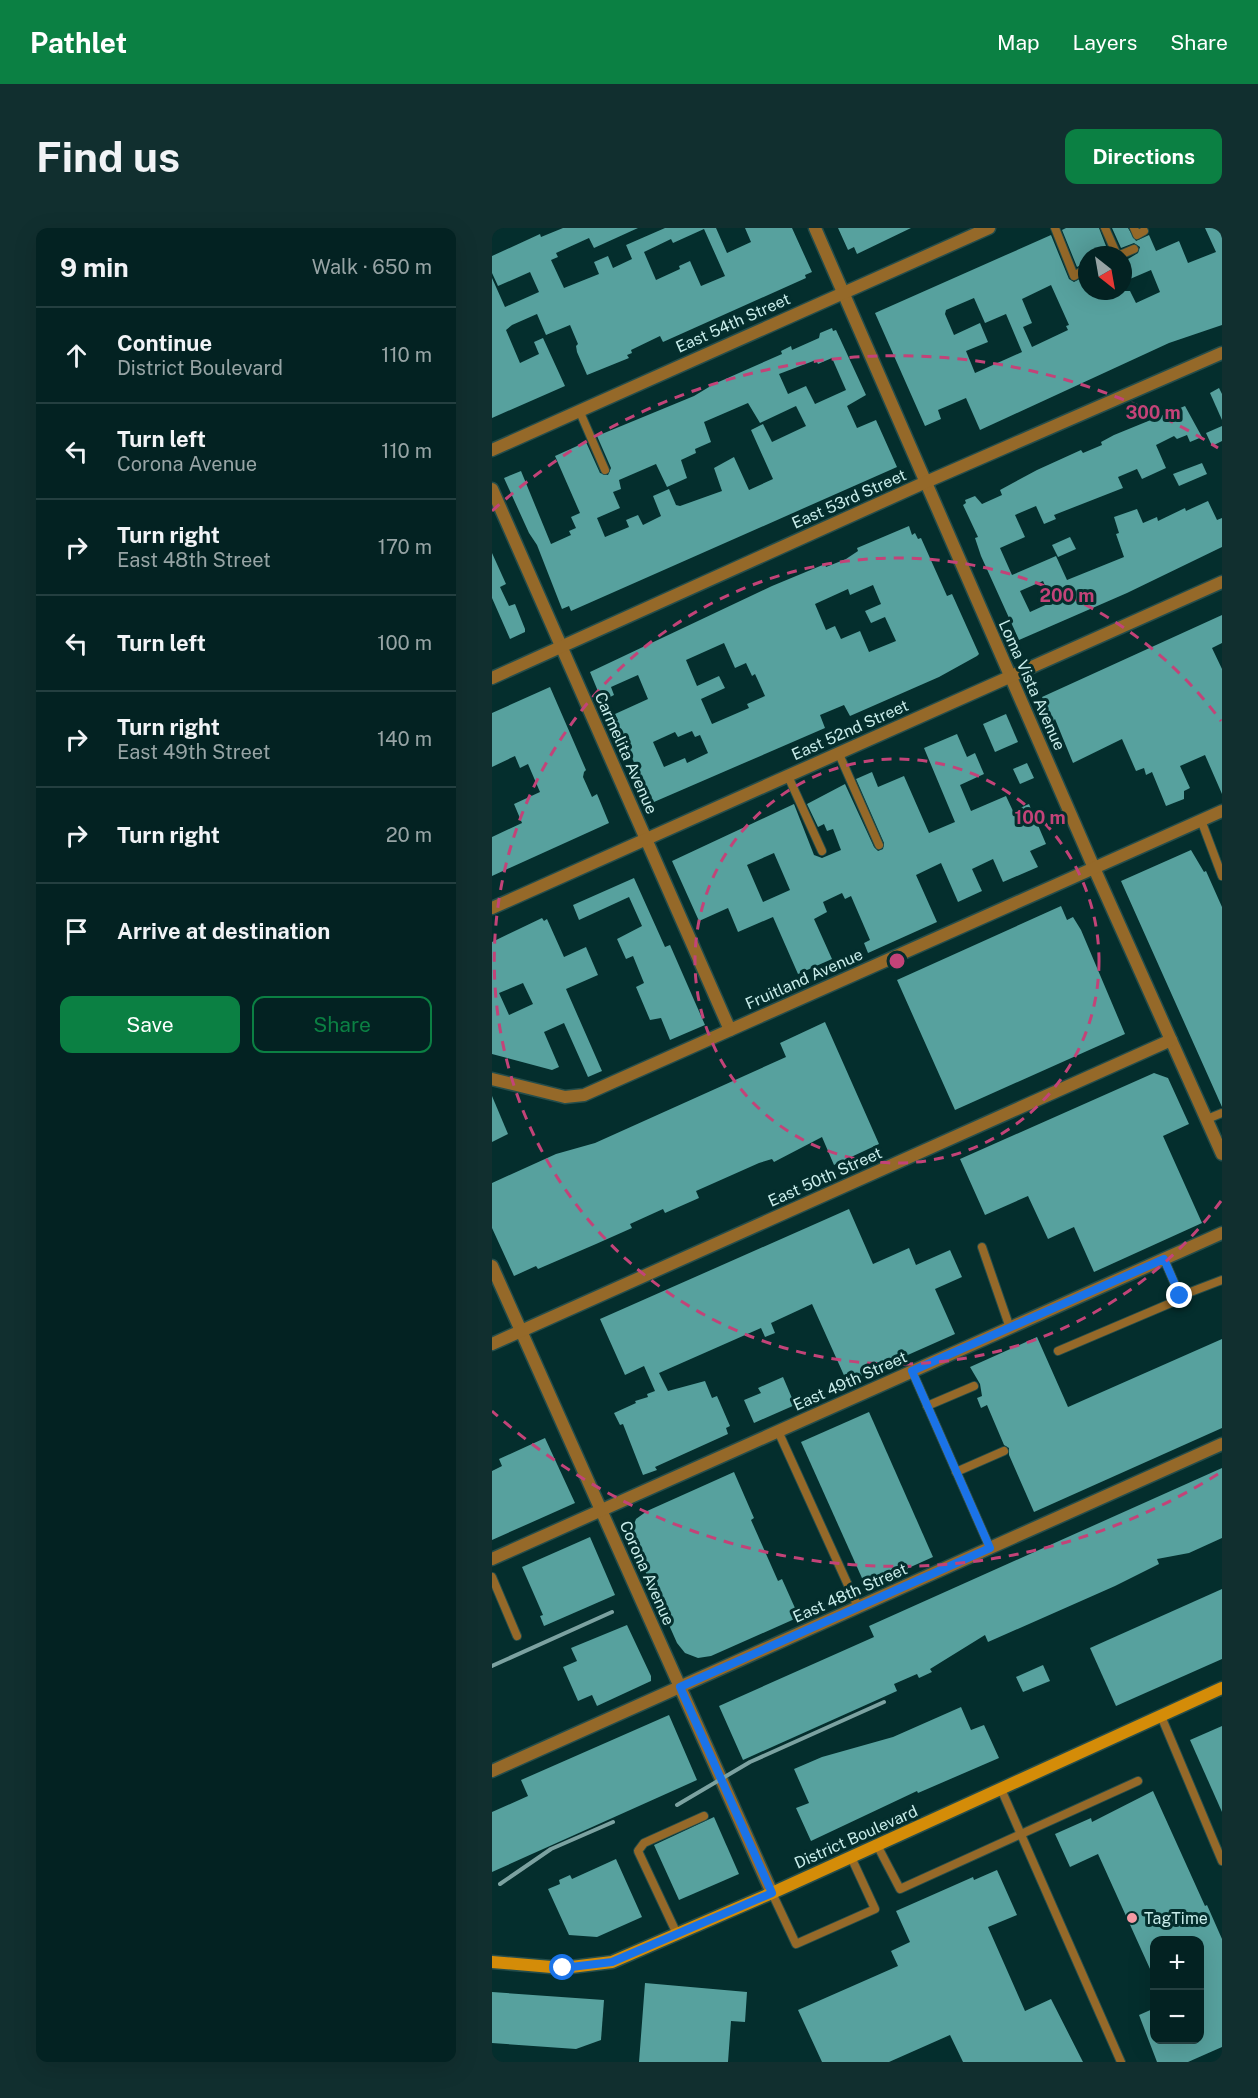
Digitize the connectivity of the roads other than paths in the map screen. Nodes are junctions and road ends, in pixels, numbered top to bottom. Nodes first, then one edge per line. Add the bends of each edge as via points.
1 (815, 228) edge
2 (989, 228) edge
3 (1055, 228) edge
4 (1105, 228) edge
5 (1134, 228) edge
6 (1144, 231) dead end
7 (1114, 246) edge
8 (1078, 274) edge
9 (843, 292) junction
10 (1222, 353) edge
11 (579, 410) junction
12 (492, 450) edge
13 (605, 470) dead end
14 (926, 482) junction
15 (492, 489) edge
16 (1222, 582) edge
17 (562, 647) junction
18 (1011, 677) junction
19 (492, 678) edge
20 (839, 753) junction
21 (788, 776) junction
22 (1222, 811) edge
23 (1201, 820) junction
24 (646, 840) junction
25 (879, 845) dead end
26 (822, 852) dead end
27 (1094, 868) junction
28 (1222, 876) edge
29 (492, 908) edge
30 (730, 1030) junction
31 (1171, 1040) junction
32 (492, 1079) edge
33 (1222, 1113) edge
34 (1207, 1119) junction
35 (1222, 1154) edge
36 (1222, 1233) edge
37 (981, 1247) dead end
38 (1164, 1259) junction
39 (492, 1266) edge
40 (1222, 1280) edge
41 (1180, 1296) junction
42 (1010, 1328) junction
43 (521, 1331) junction
44 (492, 1344) edge
45 (1058, 1351) dead end
46 (912, 1371) junction
47 (974, 1386) dead end
48 (927, 1406) junction
49 (778, 1431) junction
50 (1222, 1444) edge
51 (1004, 1451) dead end
52 (956, 1472) junction
53 (601, 1510) junction
54 (990, 1548) junction
55 (492, 1559) edge
56 (492, 1578) edge
57 (858, 1608) junction
58 (517, 1636) dead end
59 (680, 1687) junction
60 (1222, 1688) edge
61 (1161, 1716) junction
62 (492, 1771) edge
63 (1138, 1781) dead end
64 (1000, 1789) junction
65 (704, 1816) dead end
66 (1019, 1834) junction
67 (877, 1845) junction
68 (851, 1857) junction
69 (1222, 1861) edge
70 (772, 1893) junction
71 (677, 1934) junction
72 (492, 1962) edge
73 (1120, 2062) edge

1 - 9 street, Loma Vista Avenue
2 - 9 street, East 54th Street
3 - 8 lane via 1074,276
4 - 7 lane
5 - 6 lane via 1137,234
9 - 11 street, East 54th Street
9 - 14 street, Loma Vista Avenue
10 - 14 street, East 53rd Street
11 - 12 street, East 54th Street
11 - 13 lane
14 - 17 street, East 53rd Street
14 - 18 street, Loma Vista Avenue
15 - 17 street, Carmelita Avenue
16 - 18 street, East 52nd Street
17 - 19 street, East 53rd Street
17 - 24 street, Carmelita Avenue
18 - 20 street, East 52nd Street
18 - 27 street, Loma Vista Avenue
20 - 21 street, East 52nd Street
20 - 25 lane
21 - 24 street, East 52nd Street
21 - 26 lane
22 - 23 street, Fruitland Avenue
23 - 27 street, Fruitland Avenue
23 - 28 lane
24 - 29 street, East 52nd Street
24 - 30 street, Carmelita Avenue
27 - 30 street, Fruitland Avenue
27 - 31 street, Loma Vista Avenue
30 - 32 street, Fruitland Avenue via 579,1096 566,1097
31 - 34 street, Loma Vista Avenue
31 - 43 street, East 50th Street
33 - 34 lane
34 - 35 street, Loma Vista Avenue
36 - 38 street, East 49th Street
37 - 42 lane
38 - 41 lane
38 - 42 street, East 49th Street
39 - 43 street, Corona Avenue
40 - 41 lane
41 - 45 lane
42 - 46 street, East 49th Street
43 - 44 street, East 50th Street
43 - 53 street, Corona Avenue
46 - 48 lane
46 - 49 street, East 49th Street
47 - 48 lane
48 - 52 lane
49 - 53 street, East 49th Street
49 - 57 lane
50 - 54 street, East 48th Street
51 - 52 lane
52 - 54 lane
53 - 55 street, East 49th Street
53 - 59 street, Corona Avenue
54 - 57 street, East 48th Street
56 - 58 lane
57 - 59 street, East 48th Street
59 - 62 street, East 48th Street
59 - 70 street, Corona Avenue
60 - 61 main road, District Boulevard
61 - 64 main road, District Boulevard
61 - 69 lane
63 - 66 lane
64 - 66 lane
64 - 67 main road, District Boulevard
65 - 71 lane via 644,1843 638,1851
66 - 67 lane via 900,1888
66 - 73 lane
67 - 68 main road, District Boulevard
68 - 70 main road, District Boulevard
68 - 70 lane via 875,1909 796,1944
70 - 71 main road, District Boulevard
71 - 72 main road, District Boulevard via 612,1962 563,1968

